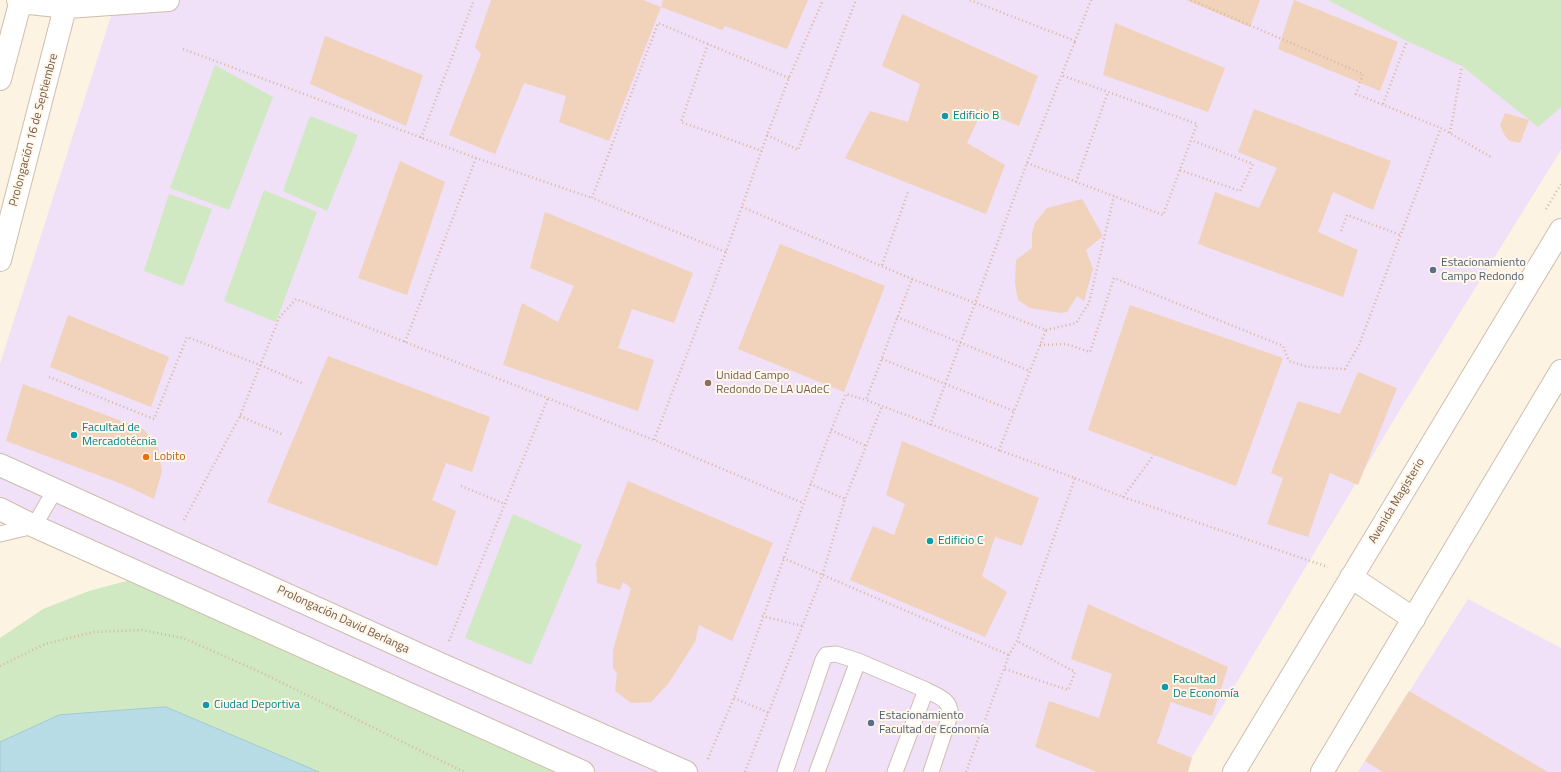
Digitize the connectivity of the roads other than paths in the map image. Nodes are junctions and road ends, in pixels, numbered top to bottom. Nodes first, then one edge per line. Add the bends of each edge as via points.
1 (168, 0) edge
2 (20, 1) edge
3 (67, 4) edge
4 (0, 79) edge
5 (1561, 230) edge
6 (0, 260) edge
7 (1561, 371) edge
8 (0, 465) edge
9 (55, 490) junction
10 (0, 509) edge
11 (34, 526) junction
12 (0, 534) edge
13 (1351, 577) junction
14 (1414, 619) junction
15 (858, 661) junction
16 (926, 690) junction
17 (695, 769) edge
18 (583, 772) edge
19 (785, 772) edge
20 (817, 772) edge
21 (895, 772) edge
22 (931, 772) edge
23 (1234, 772) edge
24 (1322, 772) edge

1 - 3 street
2 - 3 street
2 - 4 street
3 - 6 street, Prolongación 16 de Septiembre
5 - 13 street, Avenida Magisterio
7 - 14 street
8 - 9 street, Prolongación David Berlanga
9 - 11 lane
9 - 17 street, Prolongación David Berlanga via 440,664
10 - 11 street
11 - 12 lane
11 - 18 street
13 - 14 street
13 - 23 street, Avenida Magisterio
14 - 24 street
15 - 16 lane
15 - 19 lane via 836,654 826,655
15 - 20 lane
16 - 21 lane
16 - 22 lane via 947,702 951,710

